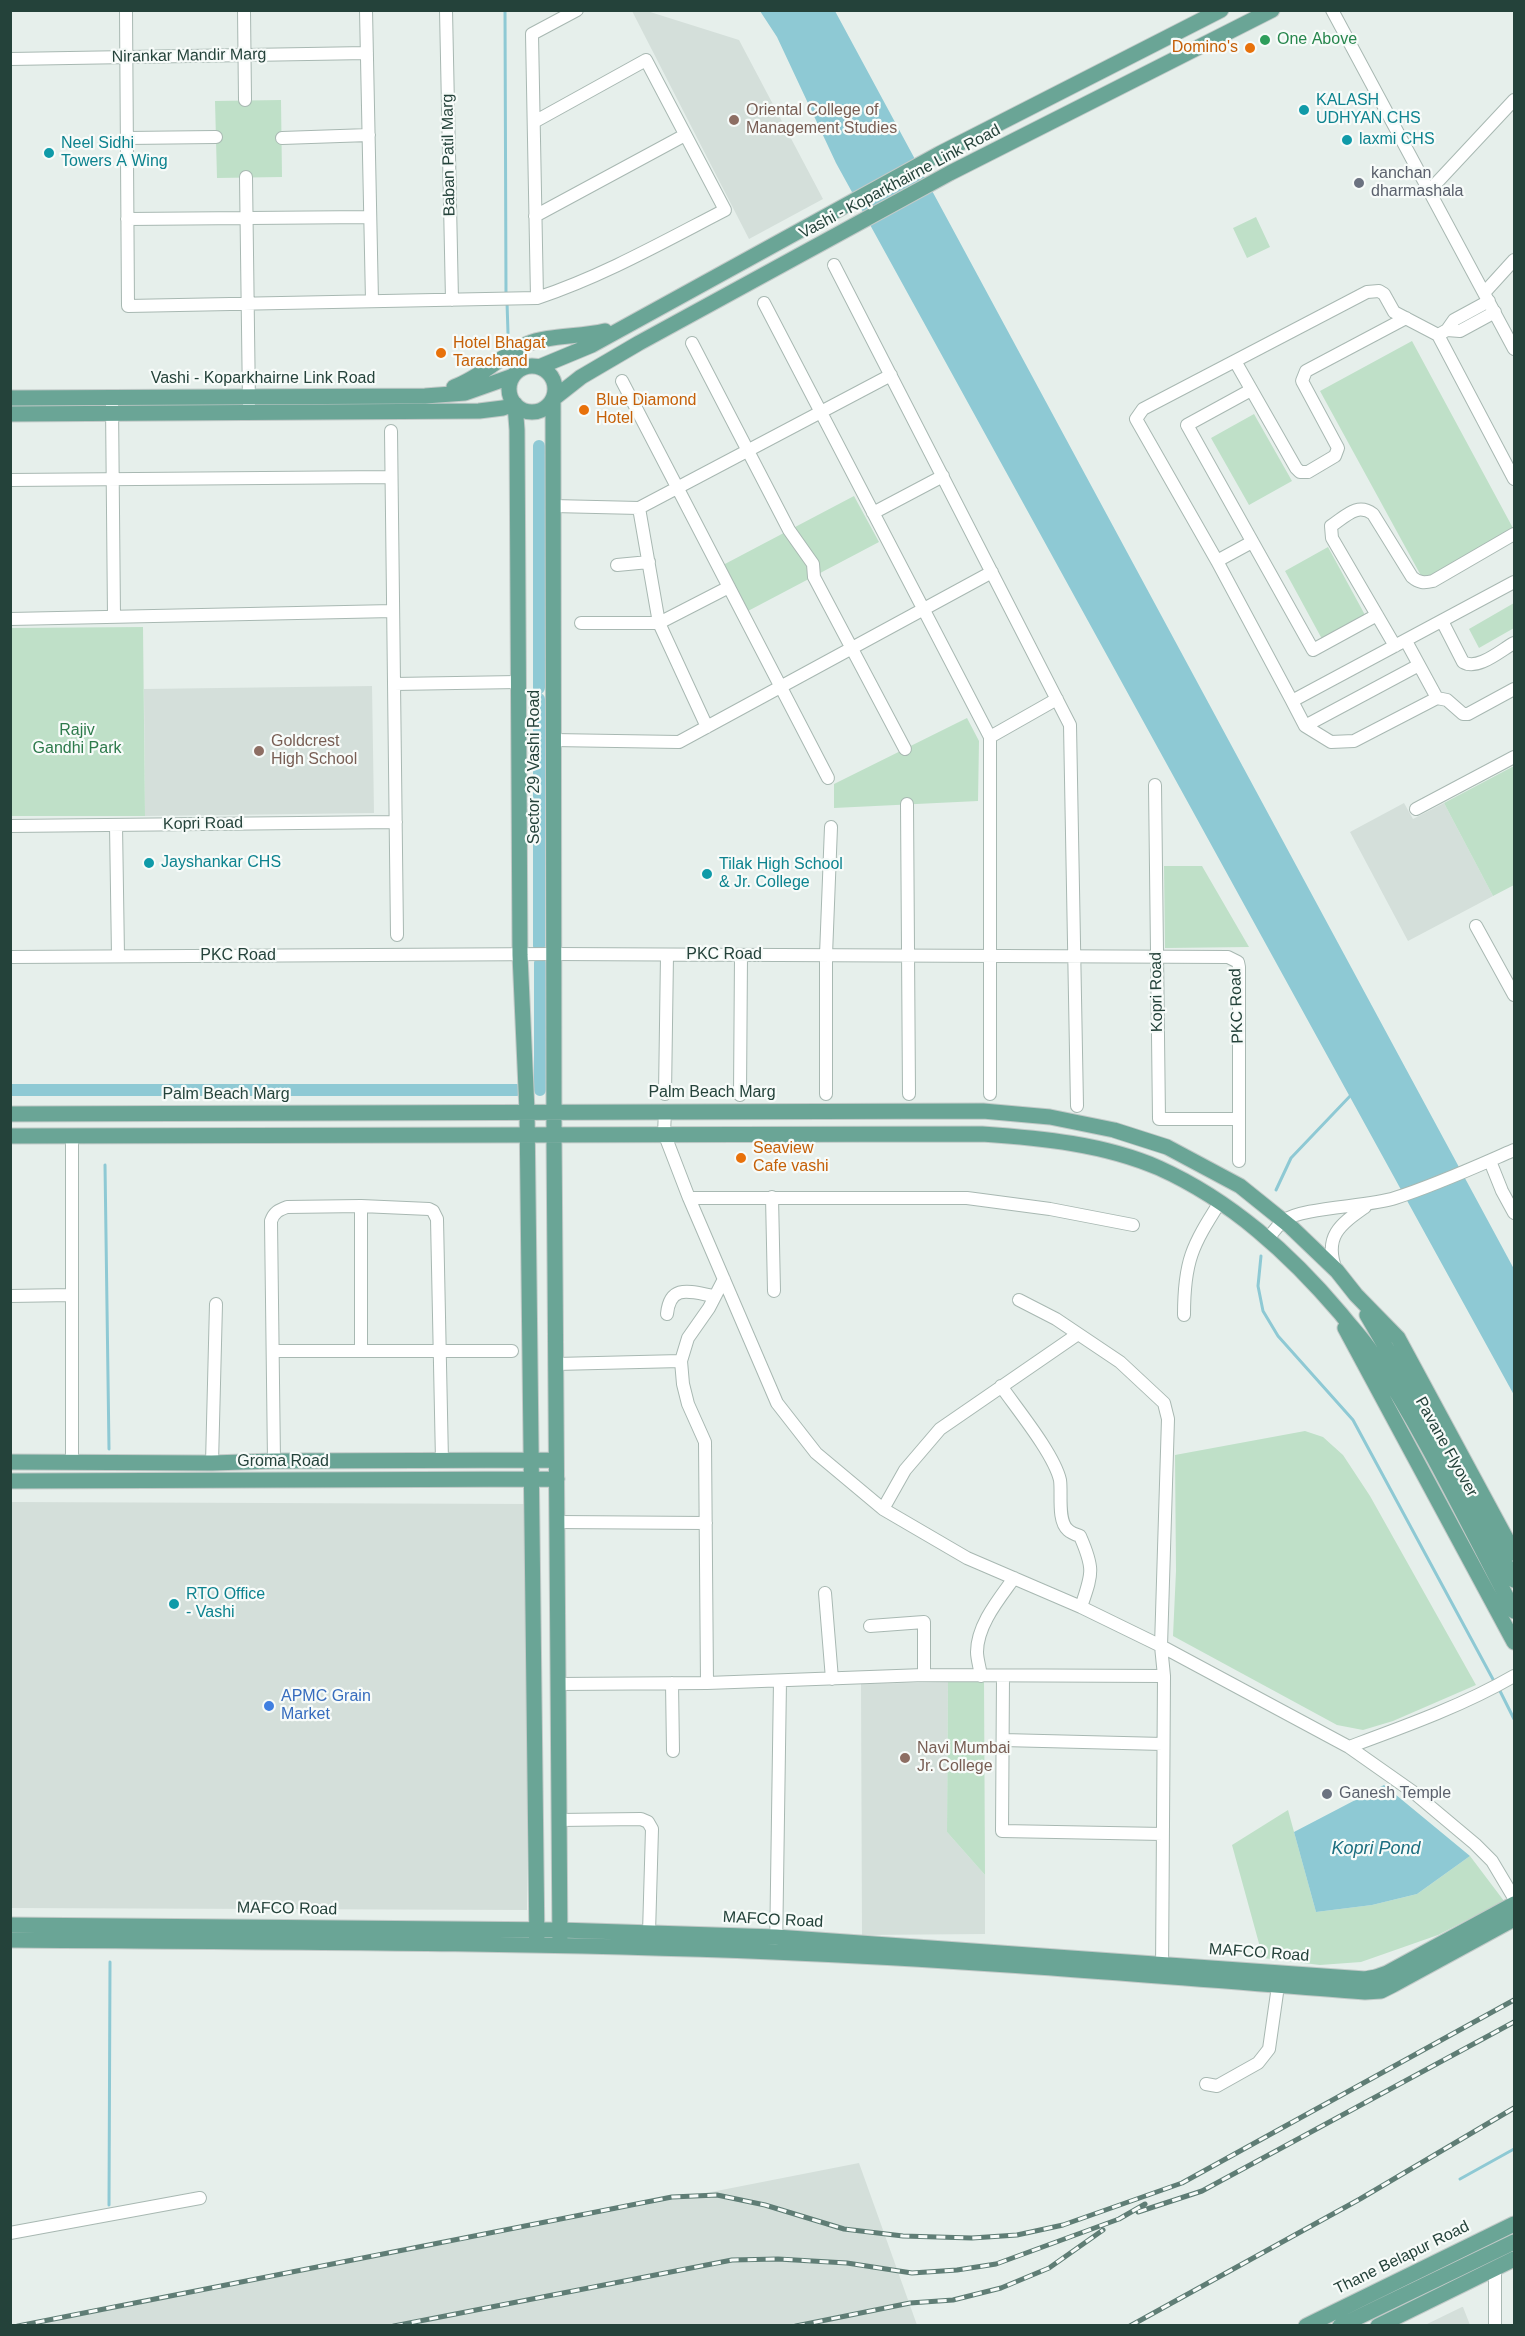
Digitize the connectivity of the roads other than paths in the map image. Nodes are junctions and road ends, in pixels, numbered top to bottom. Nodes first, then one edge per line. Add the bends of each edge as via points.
1 (126, 10) edge
2 (244, 10) edge
3 (366, 10) edge
4 (446, 10) edge
5 (577, 10) edge
6 (1221, 10) edge
7 (1272, 10) edge
8 (1332, 10) edge
9 (367, 53) junction
10 (245, 55) junction
11 (126, 57) junction
12 (10, 59) edge
13 (245, 100) dead end
14 (1515, 100) edge
15 (534, 122) junction
16 (369, 135) junction
17 (685, 135) junction
18 (216, 137) dead end
19 (127, 138) junction
20 (282, 138) dead end
21 (246, 177) dead end
22 (1429, 191) junction
23 (536, 216) junction
24 (370, 217) junction
25 (247, 218) junction
26 (127, 219) junction
27 (1515, 260) edge
28 (834, 265) dead end
29 (537, 298) junction
30 (452, 300) junction
31 (372, 301) junction
32 (1489, 302) junction
33 (764, 303) dead end
34 (248, 304) junction
35 (1406, 318) junction
36 (629, 324) junction
37 (1442, 333) junction
38 (692, 342) dead end
39 (1515, 349) edge
40 (1235, 361) junction
41 (539, 367) junction
42 (891, 375) junction
43 (513, 376) junction
44 (622, 381) dead end
45 (1251, 390) junction
46 (425, 396) junction
47 (249, 397) junction
48 (10, 398) edge
49 (111, 398) junction
50 (553, 399) junction
51 (515, 404) junction
52 (820, 412) junction
53 (249, 413) junction
54 (10, 414) edge
55 (112, 414) junction
56 (391, 431) dead end
57 (748, 450) junction
58 (943, 476) junction
59 (391, 477) junction
60 (112, 479) junction
61 (1515, 479) edge
62 (10, 480) edge
63 (677, 488) junction
64 (553, 506) junction
65 (639, 508) junction
66 (873, 513) junction
67 (1515, 534) edge
68 (1252, 542) junction
69 (1217, 561) junction
70 (649, 562) junction
71 (617, 565) dead end
72 (992, 572) junction
73 (1515, 582) edge
74 (729, 587) junction
75 (924, 609) junction
76 (393, 611) junction
77 (1377, 615) junction
78 (114, 617) junction
79 (10, 619) edge
80 (1442, 621) junction
81 (581, 623) dead end
82 (659, 623) junction
83 (1515, 642) edge
84 (1400, 644) junction
85 (852, 648) junction
86 (1419, 665) junction
87 (518, 682) junction
88 (394, 684) junction
89 (780, 687) junction
90 (1515, 689) edge
91 (1437, 698) junction
92 (1057, 699) junction
93 (1292, 701) junction
94 (1305, 726) junction
95 (707, 727) junction
96 (990, 737) junction
97 (553, 740) junction
98 (905, 749) dead end
99 (1515, 757) edge
100 (828, 778) dead end
101 (1155, 785) dead end
102 (907, 804) dead end
103 (1416, 809) dead end
104 (396, 822) junction
105 (116, 825) junction
106 (10, 826) edge
107 (831, 827) dead end
108 (1476, 926) dead end
109 (397, 934) dead end
110 (554, 954) junction
111 (520, 955) junction
112 (667, 955) junction
113 (741, 955) junction
114 (118, 956) junction
115 (826, 956) junction
116 (908, 956) junction
117 (990, 956) junction
118 (1074, 956) junction
119 (10, 957) edge
120 (1157, 957) junction
121 (1515, 995) edge
122 (665, 1094) dead end
123 (826, 1094) dead end
124 (909, 1094) dead end
125 (990, 1094) dead end
126 (740, 1095) dead end
127 (1077, 1106) dead end
128 (554, 1111) junction
129 (665, 1111) junction
130 (527, 1112) junction
131 (10, 1114) edge
132 (1239, 1119) junction
133 (664, 1133) junction
134 (72, 1135) junction
135 (527, 1135) junction
136 (554, 1135) junction
137 (10, 1136) edge
138 (1515, 1150) edge
139 (1239, 1161) dead end
140 (1486, 1162) junction
141 (772, 1197) junction
142 (689, 1198) junction
143 (1220, 1202) junction
144 (1369, 1204) junction
145 (361, 1206) junction
146 (1515, 1214) edge
147 (1283, 1221) junction
148 (1134, 1225) dead end
149 (1268, 1238) junction
150 (1337, 1271) junction
151 (724, 1279) junction
152 (774, 1291) dead end
153 (72, 1295) junction
154 (1356, 1295) junction
155 (10, 1296) edge
156 (714, 1296) junction
157 (1019, 1300) dead end
158 (216, 1304) dead end
159 (1335, 1308) junction
160 (667, 1314) dead end
161 (1184, 1315) dead end
162 (1078, 1334) junction
163 (1378, 1348) junction
164 (361, 1351) junction
165 (441, 1351) junction
166 (274, 1352) junction
167 (512, 1352) dead end
168 (681, 1361) junction
169 (556, 1364) junction
170 (1001, 1386) junction
171 (531, 1460) junction
172 (274, 1461) junction
173 (442, 1461) junction
174 (556, 1461) junction
175 (10, 1462) edge
176 (72, 1462) junction
177 (212, 1463) junction
178 (531, 1479) junction
179 (557, 1479) junction
180 (10, 1482) edge
181 (883, 1509) junction
182 (557, 1522) junction
183 (706, 1523) junction
184 (1515, 1553) edge
185 (1014, 1578) junction
186 (1515, 1580) edge
187 (825, 1593) dead end
188 (1081, 1607) junction
189 (1515, 1611) edge
190 (870, 1626) dead end
191 (1515, 1642) edge
192 (1161, 1646) junction
193 (924, 1676) junction
194 (981, 1676) junction
195 (1003, 1676) junction
196 (1164, 1676) junction
197 (1511, 1678) edge
198 (832, 1679) junction
199 (780, 1681) junction
200 (672, 1683) junction
201 (707, 1683) junction
202 (558, 1684) junction
203 (1003, 1740) junction
204 (1163, 1744) junction
205 (1349, 1747) junction
206 (673, 1751) dead end
207 (559, 1820) junction
208 (1163, 1834) junction
209 (1515, 1898) edge
210 (1515, 1904) edge
211 (1515, 1919) edge
212 (10, 1925) edge
213 (649, 1933) junction
214 (537, 1937) junction
215 (560, 1938) junction
216 (10, 1940) edge
217 (776, 1944) junction
218 (1162, 1970) junction
219 (1278, 1986) junction
220 (1206, 2084) dead end
221 (200, 2198) dead end
222 (1515, 2224) edge
223 (10, 2234) edge
224 (1515, 2242) edge
225 (1515, 2259) edge
226 (1495, 2269) junction
227 (1305, 2325) edge
228 (1340, 2325) edge
229 (1378, 2325) edge
230 (1495, 2325) edge

1 - 11 street
2 - 10 street
3 - 9 street
4 - 30 street, Baban Patil Marg
5 - 15 street via 532,34
6 - 36 main road, Vashi - Koparkhairne Link Road via 927,160
7 - 50 main road, Vashi - Koparkhairne Link Road via 854,225 630,348
8 - 22 street
9 - 10 street, Nirankar Mandir Marg
9 - 16 street
10 - 11 street, Nirankar Mandir Marg
10 - 13 street
11 - 12 street, Nirankar Mandir Marg
11 - 19 street
14 - 22 street
15 - 17 street via 646,60
15 - 23 street
16 - 20 street
16 - 24 street
17 - 23 street
17 - 29 street via 725,210 619,265
18 - 19 street
19 - 26 street
21 - 25 street
22 - 32 street
23 - 29 street
24 - 25 street
24 - 31 street
25 - 26 street
25 - 34 street
26 - 34 street via 128,306
27 - 32 street
28 - 42 street
29 - 30 street
30 - 31 street
31 - 34 street
32 - 37 street via 1454,320
32 - 39 street
33 - 52 street
34 - 47 street
35 - 37 street
35 - 40 street via 1394,312 1384,294 1367,292
35 - 45 street via 1302,375 1338,448 1335,456 1308,472 1296,468
36 - 41 main road, Vashi - Koparkhairne Link Road
36 - 46 main road via 589,335 534,341 467,382
37 - 61 street
38 - 57 street
40 - 45 street
40 - 69 street via 1143,409 1136,419
41 - 43 main road via 524,367
41 - 50 main road via 552,376
42 - 52 street
42 - 58 street
43 - 46 main road, Vashi - Koparkhairne Link Road via 465,393
43 - 51 main road via 509,391
44 - 63 street
45 - 68 street via 1187,425
46 - 47 main road, Vashi - Koparkhairne Link Road
47 - 49 main road, Vashi - Koparkhairne Link Road
47 - 53 street
48 - 49 main road, Vashi - Koparkhairne Link Road
49 - 55 street
50 - 51 main road via 535,412
50 - 64 main road, Sector 29 Vashi Road
51 - 53 main road, Vashi - Koparkhairne Link Road via 479,411
51 - 87 main road, Sector 29 Vashi Road
52 - 57 street
52 - 66 street
53 - 55 main road, Vashi - Koparkhairne Link Road
54 - 55 main road, Vashi - Koparkhairne Link Road
55 - 60 street
56 - 59 street
57 - 63 street
57 - 85 street via 789,530 813,564 814,577
58 - 66 street
58 - 72 street
59 - 60 street
59 - 76 street
60 - 62 street
60 - 78 street
63 - 65 street
63 - 74 street
64 - 65 street
64 - 97 main road, Sector 29 Vashi Road
65 - 70 street
66 - 75 street
67 - 77 street via 1433,581 1417,582 1373,514 1357,509 1331,526 1330,531
68 - 69 street
68 - 77 street via 1313,650
69 - 93 street
70 - 71 street
70 - 82 street
72 - 75 street
72 - 92 street
73 - 80 street
74 - 82 street
74 - 89 street
75 - 85 street
75 - 96 street
76 - 78 street
76 - 88 street
77 - 84 street
78 - 79 street
80 - 83 street via 1463,662 1469,665
80 - 84 street
81 - 82 street
82 - 95 street
84 - 86 street
84 - 93 street
85 - 89 street
85 - 98 street
86 - 91 street
86 - 94 street
87 - 88 street
87 - 111 main road, Sector 29 Vashi Road
88 - 104 street
89 - 95 street
89 - 100 street
90 - 91 street via 1468,714
91 - 94 street via 1354,741 1331,742
92 - 96 street
92 - 118 street via 1070,725
93 - 94 street
95 - 97 street via 679,742
96 - 117 street
97 - 110 main road, Sector 29 Vashi Road
99 - 103 street
101 - 120 street, Kopri Road
102 - 116 street
104 - 105 street, Kopri Road
104 - 109 street
105 - 106 street, Kopri Road
105 - 114 street
107 - 115 street
108 - 121 street
110 - 111 street, PKC Road
110 - 112 street, PKC Road
110 - 128 main road, Sector 29 Vashi Road
111 - 114 street, PKC Road
111 - 130 main road, Sector 29 Vashi Road
112 - 113 street, PKC Road
112 - 122 street
113 - 115 street, PKC Road
113 - 126 street
114 - 119 street, PKC Road
115 - 116 street, PKC Road
115 - 123 street
116 - 117 street, PKC Road
116 - 124 street
117 - 118 street, PKC Road
117 - 125 street
118 - 120 street, PKC Road
118 - 127 street
120 - 132 street, PKC Road via 1228,957 1238,962
120 - 132 street, Kopri Road via 1159,1119
128 - 129 main road, Palm Beach Marg
128 - 130 main road, Palm Beach Marg
128 - 136 main road, Sector 29 Vashi Road
129 - 133 street
129 - 147 main road, Palm Beach Marg via 983,1111 1050,1116 1167,1147 1240,1186
130 - 131 main road, Palm Beach Marg
130 - 135 main road, Sector 29 Vashi Road
132 - 139 street, PKC Road
133 - 136 main road
133 - 142 street
133 - 143 main road via 982,1134 1047,1139 1158,1168
134 - 135 main road
134 - 137 main road
134 - 153 street
135 - 136 main road
135 - 171 main road, Sector 29 Vashi Road
136 - 169 main road, Sector 29 Vashi Road
138 - 140 street
140 - 144 street via 1395,1198
140 - 146 street
141 - 142 street
141 - 148 street via 968,1198
141 - 152 street
142 - 151 street
143 - 149 main road
143 - 161 street via 1190,1255
144 - 147 street
144 - 150 street via 1344,1222 1334,1235 1331,1252
145 - 164 street
145 - 165 street via 429,1209 436,1214
145 - 166 street via 287,1208 273,1215
147 - 149 street
147 - 150 main road, Palm Beach Marg
149 - 159 main road
150 - 154 main road, Palm Beach Marg
151 - 156 street
151 - 181 street via 777,1403 816,1453
153 - 155 street
153 - 176 street
154 - 163 main road, Pavane Flyover
154 - 184 main road via 1398,1338
156 - 160 street via 681,1292 673,1295
156 - 168 street via 688,1338
157 - 162 street
158 - 177 street
159 - 163 main road, Pavane Flyover
159 - 191 main road
162 - 170 street
162 - 192 street via 1120,1362 1164,1403 1168,1419
163 - 186 main road, Pavane Flyover via 1433,1428
163 - 189 main road, Pavane Flyover
164 - 165 street
164 - 166 street
165 - 167 street
165 - 173 street
166 - 172 street
168 - 169 street
168 - 183 street via 682,1384 705,1442
169 - 174 main road, Sector 29 Vashi Road
170 - 181 street via 940,1429 905,1470
170 - 188 street via 1060,1479 1065,1526 1080,1536 1087,1553 1091,1574
171 - 173 main road, Groma Road
171 - 174 main road, Groma Road
171 - 178 main road, Sector 29 Vashi Road
172 - 173 main road, Groma Road
172 - 177 main road, Groma Road
174 - 179 main road, Sector 29 Vashi Road
175 - 176 main road, Groma Road
176 - 177 main road, Groma Road
178 - 179 main road, Groma Road
178 - 180 main road, Groma Road
178 - 214 main road, Sector 29 Vashi Road
179 - 182 main road, Sector 29 Vashi Road
181 - 185 street via 967,1558
182 - 183 street
182 - 202 main road, Sector 29 Vashi Road
183 - 201 street
185 - 188 street
185 - 194 street via 980,1634 977,1651
187 - 198 street
188 - 192 street
190 - 193 street via 924,1622
192 - 196 street
192 - 205 street
193 - 194 street
193 - 198 street
194 - 195 street
195 - 196 street
195 - 203 street
196 - 204 street
197 - 205 street via 1442,1713
198 - 199 street
199 - 201 street
199 - 217 street
200 - 201 street
200 - 202 street
200 - 206 street
202 - 207 main road, Sector 29 Vashi Road
203 - 204 street
203 - 208 street via 1002,1831
204 - 208 street
205 - 209 street via 1413,1792 1475,1844 1492,1861
207 - 213 street via 648,1822 652,1829
207 - 215 main road, Sector 29 Vashi Road
208 - 218 street
210 - 218 main road, MAFCO Road via 1377,1977
211 - 219 main road, MAFCO Road via 1381,1991
212 - 214 main road, MAFCO Road
213 - 215 main road, MAFCO Road
213 - 217 main road, MAFCO Road
214 - 215 main road, MAFCO Road
214 - 216 main road, MAFCO Road
215 - 217 main road, MAFCO Road
217 - 218 main road, MAFCO Road
218 - 219 main road, MAFCO Road
219 - 220 street via 1269,2049 1258,2063 1217,2085
221 - 223 street
222 - 227 main road, Thane Belapur Road
224 - 228 main road
225 - 226 main road
226 - 229 main road
226 - 230 street

